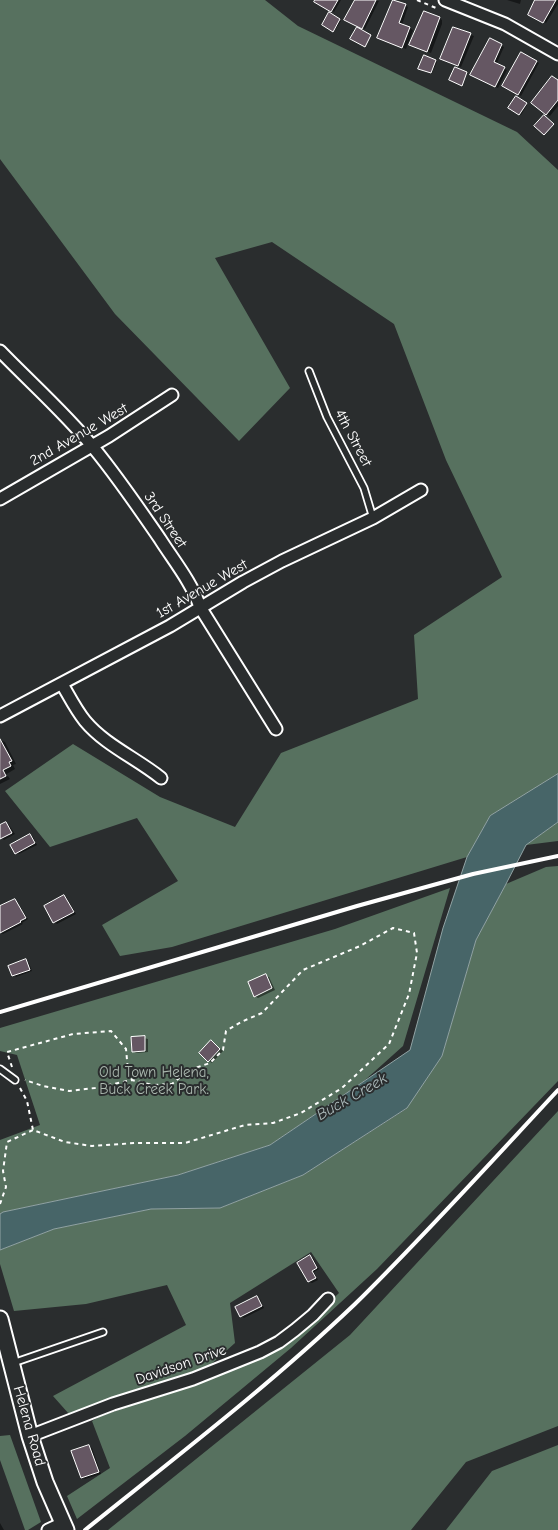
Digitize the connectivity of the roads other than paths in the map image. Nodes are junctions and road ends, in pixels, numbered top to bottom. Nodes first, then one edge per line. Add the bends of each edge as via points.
1 (444, 0) edge
2 (558, 54) edge
3 (0, 351) edge
4 (309, 371) dead end
5 (172, 395) dead end
6 (92, 446) junction
7 (421, 490) dead end
8 (0, 499) edge
9 (373, 518) junction
10 (200, 608) junction
11 (62, 684) junction
12 (0, 716) edge
13 (276, 729) dead end
14 (161, 778) dead end
15 (0, 1069) edge
16 (15, 1080) road end
17 (328, 1299) dead end
18 (0, 1319) edge
19 (103, 1332) dead end
20 (11, 1364) junction
21 (30, 1436) junction
22 (64, 1526) edge
23 (48, 1530) edge

1 - 2 street via 505,24
3 - 6 street, 3rd Street
4 - 9 lane, 4th Street via 327,417 364,488
5 - 6 street, 2nd Avenue West
6 - 8 street, 2nd Avenue West
6 - 10 street, 3rd Street via 123,484 165,547 197,597
7 - 9 street, 1st Avenue West
9 - 10 street, 1st Avenue West via 282,561
10 - 11 street, 1st Avenue West
10 - 13 street, 3rd Street
11 - 12 street, 1st Avenue West
11 - 14 street via 85,721 97,733
15 - 16 lane
17 - 21 street, Davidson Drive via 295,1330 260,1352
18 - 20 main road, Helena Road
19 - 20 lane
20 - 21 main road, Helena Road
21 - 22 main road, Helena Road
22 - 23 street

